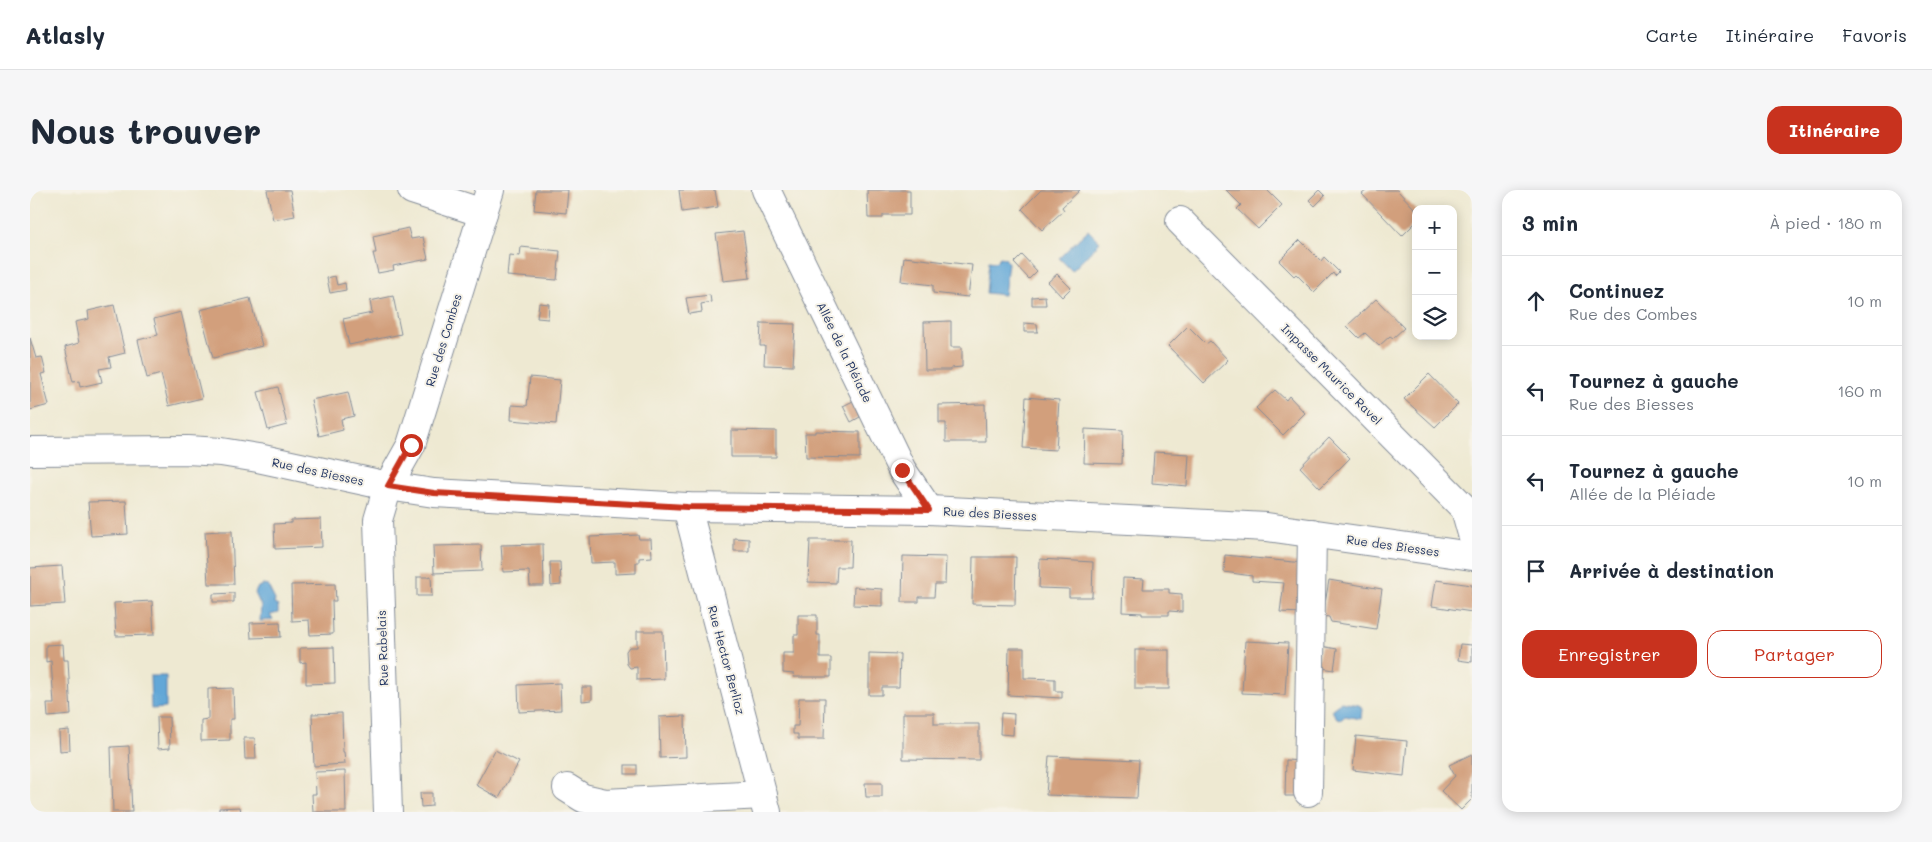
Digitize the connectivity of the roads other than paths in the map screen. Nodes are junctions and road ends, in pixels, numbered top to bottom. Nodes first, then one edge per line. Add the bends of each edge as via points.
1 (412, 190) edge
2 (766, 190) edge
3 (487, 201) edge
4 (1180, 221) dead end
5 (30, 451) edge
6 (388, 486) junction
7 (687, 507) junction
8 (929, 510) junction
9 (1312, 533) junction
10 (1472, 534) edge
11 (1472, 556) edge
12 (567, 788) dead end
13 (1308, 792) dead end
14 (765, 804) edge
15 (388, 812) edge

1 - 3 street
2 - 8 street, Allée de la Pléiade via 902,470
3 - 6 street, Rue des Combes via 411,445
4 - 10 street, Impasse Maurice Ravel via 1465,509
5 - 6 street, Rue des Biesses via 222,452
6 - 7 street, Rue des Biesses via 434,493
6 - 15 street, Rue Rabelais via 378,520
7 - 8 street, Rue des Biesses
7 - 14 street, Rue Hector Berlioz
8 - 9 street, Rue des Biesses via 1267,527
9 - 11 street, Rue des Biesses
9 - 13 street
12 - 14 street via 583,798 604,803

